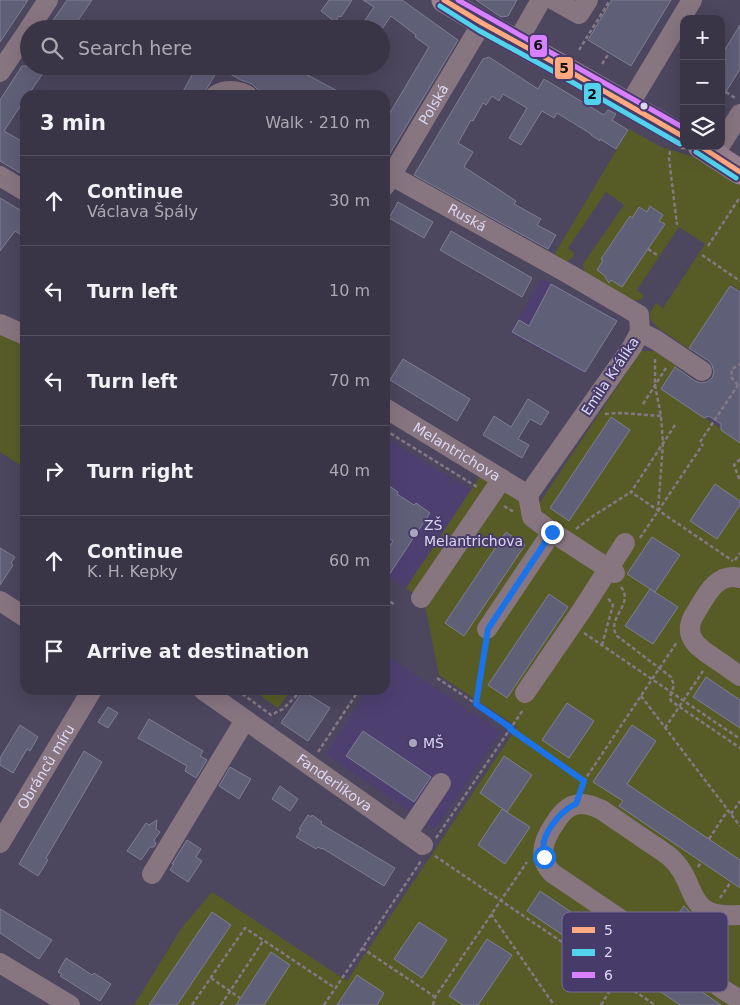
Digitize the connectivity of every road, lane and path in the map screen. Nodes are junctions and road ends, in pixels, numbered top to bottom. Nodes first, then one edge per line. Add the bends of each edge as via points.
1 (48, 0) edge
2 (444, 0) edge
3 (541, 0) edge
4 (554, 0) edge
5 (588, 0) edge
6 (610, 0) edge
7 (692, 0) edge
8 (35, 20) edge
9 (482, 23) junction
10 (20, 42) edge
11 (517, 42) junction
12 (579, 50) dead end
13 (609, 53) dead end
14 (602, 64) dead end
15 (0, 72) edge
16 (726, 92) dead end
17 (740, 101) edge
18 (629, 105) junction
19 (740, 114) edge
20 (725, 134) edge
21 (677, 144) edge
22 (716, 150) edge
23 (740, 172) edge
24 (390, 173) edge
25 (0, 176) edge
26 (390, 180) edge
27 (20, 188) edge
28 (740, 197) edge
29 (677, 226) dead end
30 (708, 246) dead end
31 (648, 249) dead end
32 (657, 255) dead end
33 (702, 255) dead end
34 (549, 263) joint
35 (740, 281) edge
36 (0, 324) edge
37 (20, 333) edge
38 (648, 336) junction
39 (676, 353) junction
40 (740, 364) edge
41 (702, 371) dead end
42 (655, 385) junction
43 (739, 385) edge
44 (642, 404) dead end
45 (390, 411) edge
46 (604, 414) dead end
47 (662, 416) junction
48 (675, 425) dead end
49 (390, 433) edge
50 (663, 444) junction
51 (740, 459) edge
52 (502, 479) junction
53 (740, 481) edge
54 (631, 492) junction
55 (528, 495) junction
56 (490, 496) junction
57 (658, 511) junction
58 (521, 517) dead end
59 (558, 536) junction
60 (631, 543) joint
61 (737, 570) edge
62 (612, 574) junction
63 (605, 595) dead end
64 (421, 598) dead end
65 (0, 601) edge
66 (390, 602) edge
67 (395, 605) dead end
68 (20, 614) edge
69 (691, 620) junction
70 (488, 629) joint
71 (578, 629) dead end
72 (602, 645) junction
73 (712, 657) junction
74 (660, 667) junction
75 (740, 676) edge
76 (437, 678) dead end
77 (652, 679) junction
78 (525, 693) dead end
79 (671, 693) junction
80 (89, 695) edge
81 (211, 695) edge
82 (244, 695) edge
83 (297, 695) edge
84 (357, 695) edge
85 (641, 696) junction
86 (683, 701) junction
87 (476, 704) junction
88 (679, 707) junction
89 (245, 720) junction
90 (665, 728) junction
91 (510, 729) junction
92 (740, 739) edge
93 (740, 748) edge
94 (309, 766) junction
95 (584, 781) junction
96 (442, 783) dead end
97 (740, 801) edge
98 (576, 804) junction
99 (728, 810) junction
100 (731, 814) junction
101 (740, 826) edge
102 (406, 834) junction
103 (709, 839) dead end
104 (0, 843) edge
105 (544, 844) junction
106 (425, 848) junction
107 (152, 874) dead end
108 (501, 900) junction
109 (608, 912) edge
110 (710, 912) edge
111 (491, 914) junction
112 (263, 941) junction
113 (562, 942) edge
114 (362, 948) junction
115 (0, 963) edge
116 (211, 978) junction
117 (335, 988) junction
118 (230, 991) junction
119 (609, 992) edge
120 (635, 992) edge
121 (728, 992) edge
122 (435, 997) junction
123 (240, 998) dead end
124 (740, 1000) edge
125 (70, 1005) edge
126 (192, 1005) edge
127 (221, 1005) edge
128 (324, 1005) edge
129 (433, 1005) edge
130 (554, 1005) edge
131 (601, 1005) edge
132 (655, 1005) edge

1 - 8 street
2 - 9 main road
3 - 11 street
4 - 5 street via 579,14
6 - 12 path
7 - 18 street
9 - 11 main road
9 - 24 street, Polská
10 - 15 street
11 - 18 main road
13 - 14 path
16 - 17 path
18 - 21 main road
19 - 20 street
21 - 29 path via 669,158
22 - 23 main road
25 - 27 street
26 - 34 street, Ruská
28 - 30 path
31 - 32 path
33 - 35 path
34 - 38 street, Emila Králíka via 639,315
36 - 37 street
38 - 39 street
38 - 42 path
38 - 55 street, Emila Králíka via 632,347
39 - 41 street
39 - 42 path
40 - 43 path via 732,368 731,377
42 - 44 path
42 - 47 path
43 - 57 path
45 - 52 street, Melantrichova
46 - 47 path via 620,412
47 - 50 path
48 - 50 path
49 - 56 path
50 - 54 path
50 - 57 path
51 - 53 path via 734,465
52 - 55 street, Melantrichova
52 - 56 street
54 - 57 path
54 - 59 path
55 - 59 street via 532,517
56 - 58 path
56 - 64 street
57 - 60 path
57 - 61 path
59 - 62 street
59 - 70 street
60 - 62 street
61 - 69 street via 716,583
62 - 74 path via 625,594 614,633
62 - 78 street
63 - 72 path via 613,605
65 - 68 street
66 - 67 path
69 - 73 street via 692,639
69 - 74 path
70 - 87 path
71 - 72 path
72 - 77 path
73 - 75 street
73 - 86 path
74 - 77 path
74 - 79 path via 671,677 674,685
76 - 87 path
77 - 79 path
77 - 85 path
79 - 86 path
79 - 88 path via 671,701
80 - 104 street, Obránců míru
81 - 89 street, Fanderlíkova
82 - 83 path via 271,714 284,709
84 - 94 path
85 - 90 path
85 - 95 path
86 - 88 path
86 - 92 path
87 - 91 path
88 - 90 path
88 - 93 path
89 - 94 street, Fanderlíkova
89 - 107 street
90 - 99 path
91 - 95 path
91 - 106 path
94 - 102 street, Fanderlíkova
95 - 98 path
96 - 102 street
97 - 100 path
98 - 105 street via 559,817
98 - 110 street via 602,810 668,855 695,899
99 - 100 path
99 - 103 path
100 - 101 path
102 - 106 street, Fanderlíkova
105 - 108 path via 532,855
105 - 109 street via 546,865 552,874
106 - 108 path
106 - 114 path
108 - 111 path
108 - 113 path
111 - 122 path
111 - 130 path
112 - 116 path via 245,928
112 - 117 path
112 - 118 path
114 - 117 path
114 - 122 path
115 - 125 street
116 - 118 path
116 - 126 path
117 - 128 path
118 - 123 path
118 - 127 path
119 - 131 path
120 - 132 path
121 - 124 street
122 - 129 path

